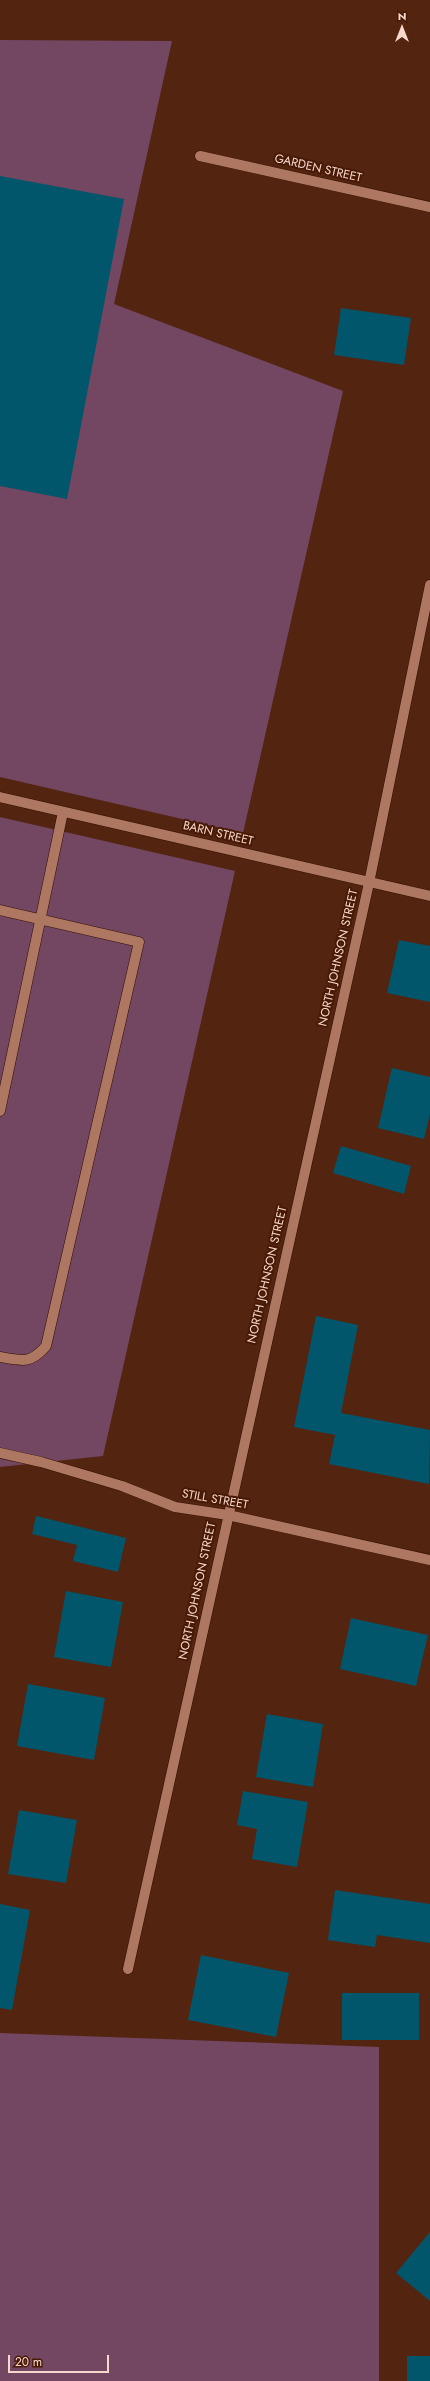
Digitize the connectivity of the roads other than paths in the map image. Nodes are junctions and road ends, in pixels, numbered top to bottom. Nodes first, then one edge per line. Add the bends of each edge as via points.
1 (200, 156) dead end
2 (430, 207) edge
3 (430, 584) edge
4 (0, 797) edge
5 (63, 812) junction
6 (369, 883) junction
7 (430, 896) edge
8 (0, 910) edge
9 (40, 918) junction
10 (0, 1111) edge
11 (0, 1357) edge
12 (0, 1453) edge
13 (228, 1515) junction
14 (430, 1560) edge
15 (128, 1969) dead end

1 - 2 street, GARDEN STREET
3 - 6 street, NORTH JOHNSON STREET
4 - 5 street, BARN STREET
5 - 6 street, BARN STREET
5 - 9 street
6 - 7 street, BARN STREET
6 - 13 street, NORTH JOHNSON STREET
8 - 9 street
9 - 10 street
9 - 11 street via 138,942 46,1346 37,1356 22,1362
12 - 13 street, STILL STREET via 41,1462 107,1482 175,1507
13 - 14 street, STILL STREET
13 - 15 street, NORTH JOHNSON STREET

